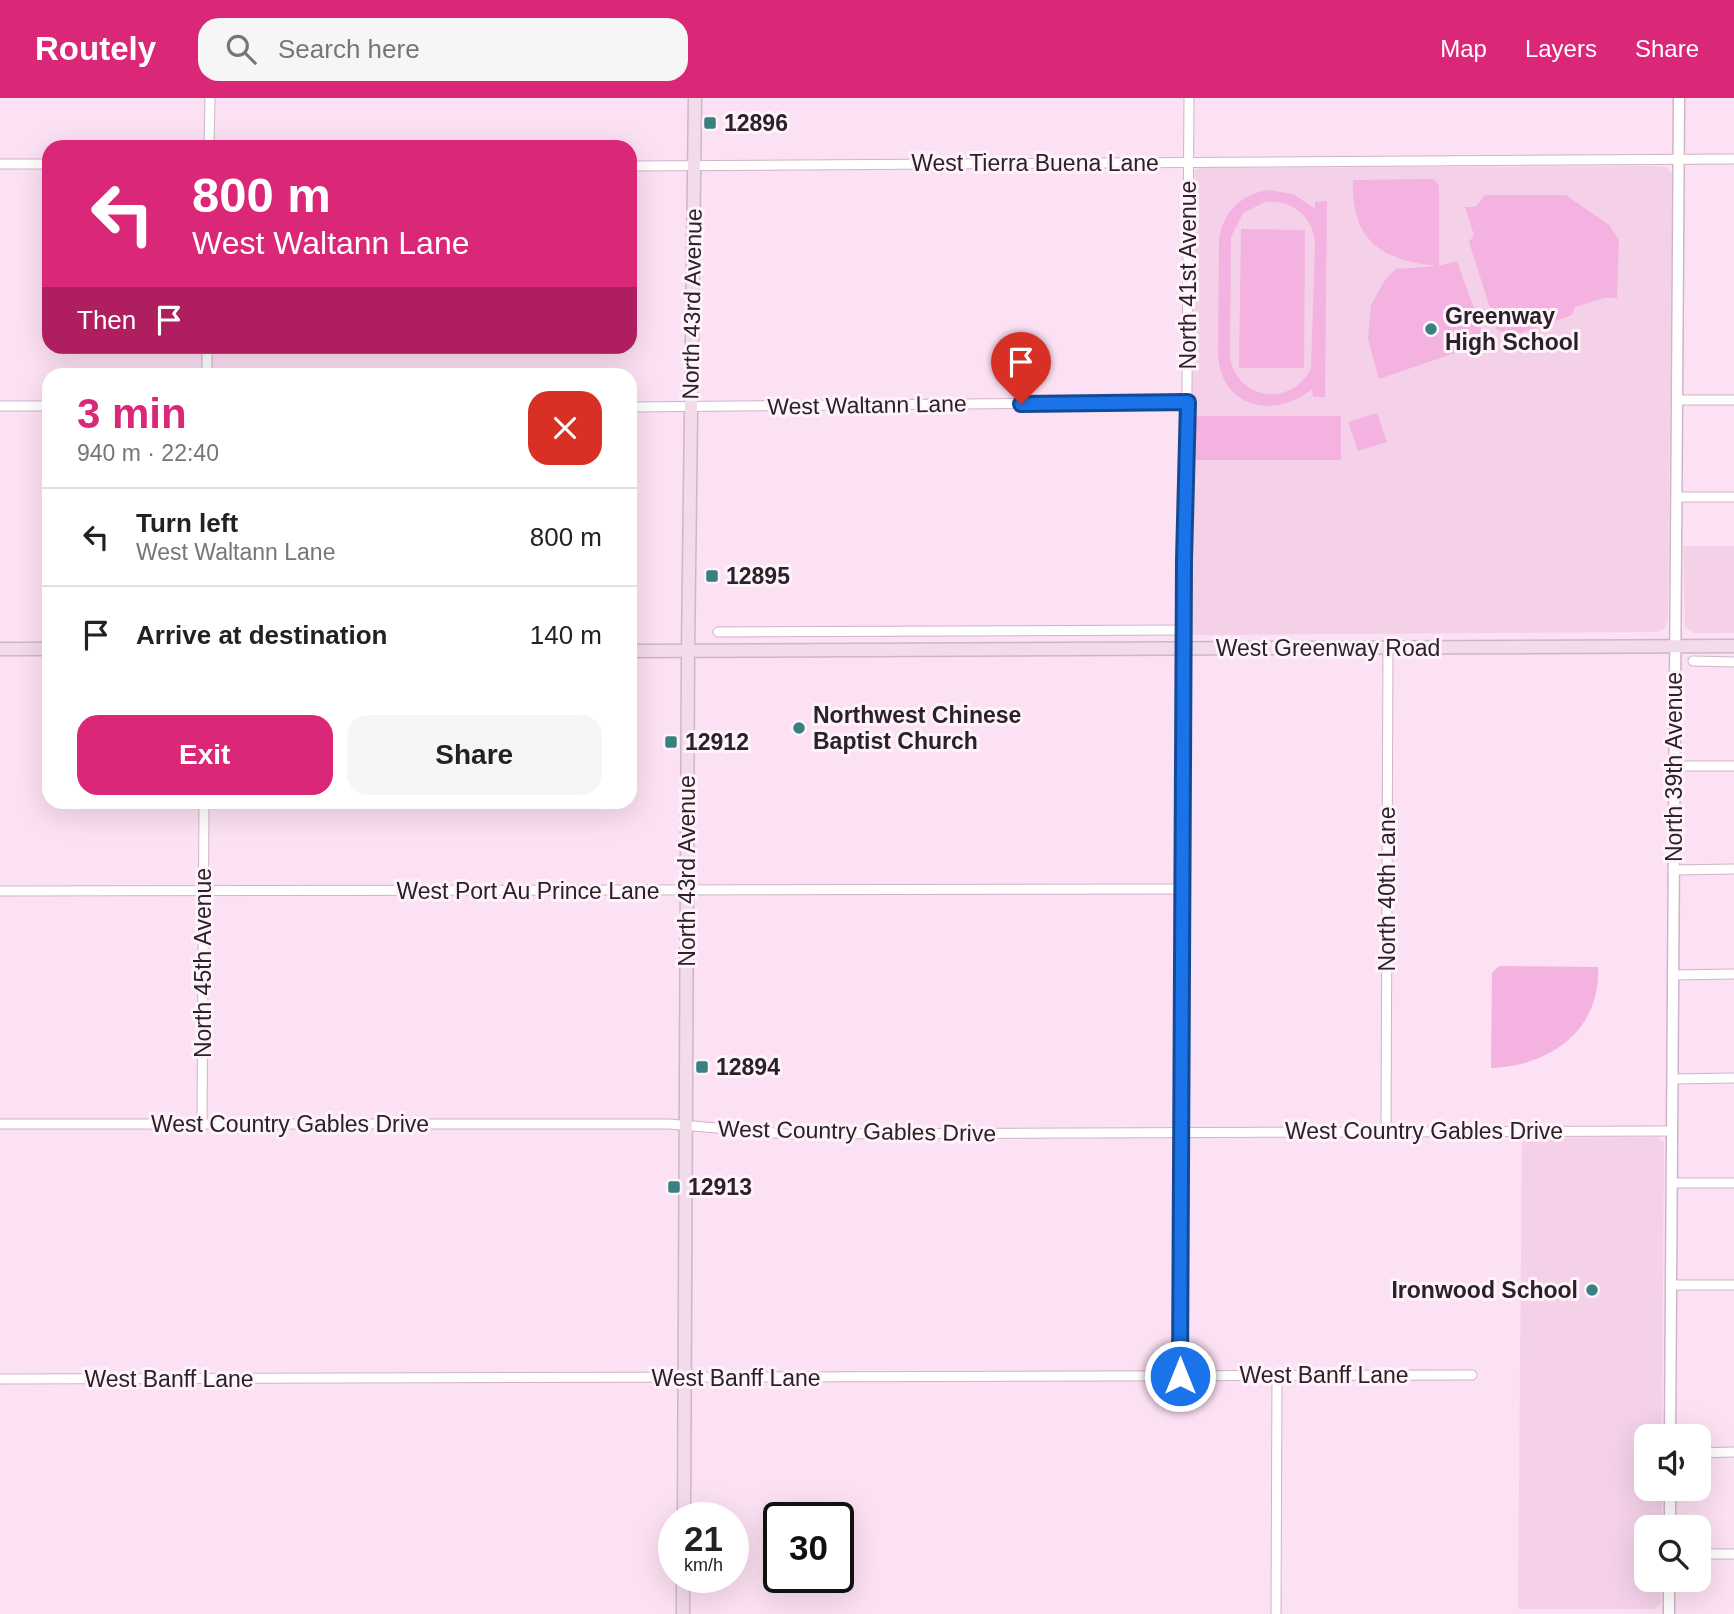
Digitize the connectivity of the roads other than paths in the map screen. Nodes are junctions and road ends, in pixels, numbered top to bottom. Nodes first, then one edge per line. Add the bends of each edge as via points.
1 (210, 98) edge
2 (695, 98) edge
3 (1189, 98) edge
4 (1679, 98) edge
5 (209, 140) edge
6 (1734, 159) edge
7 (1679, 160) junction
8 (1188, 162) junction
9 (0, 164) edge
10 (42, 164) edge
11 (637, 166) edge
12 (694, 166) junction
13 (1677, 400) junction
14 (1734, 400) edge
15 (1188, 402) junction
16 (0, 406) edge
17 (42, 406) edge
18 (637, 407) edge
19 (691, 407) junction
20 (1676, 497) junction
21 (1734, 497) edge
22 (1184, 630) junction
23 (754, 631) junction
24 (718, 632) dead end
25 (1388, 646) junction
26 (1674, 646) junction
27 (1734, 646) edge
28 (0, 649) edge
29 (42, 649) edge
30 (1184, 649) junction
31 (754, 650) junction
32 (637, 651) edge
33 (688, 651) junction
34 (1693, 661) dead end
35 (1734, 662) edge
36 (1734, 765) edge
37 (1674, 766) junction
38 (204, 809) edge
39 (1734, 869) edge
40 (1673, 870) junction
41 (1182, 889) junction
42 (203, 890) junction
43 (0, 891) edge
44 (687, 891) junction
45 (1734, 974) edge
46 (1673, 975) junction
47 (1734, 1078) edge
48 (1673, 1079) junction
49 (0, 1124) edge
50 (202, 1124) junction
51 (685, 1126) junction
52 (1386, 1131) junction
53 (1672, 1131) junction
54 (1180, 1132) junction
55 (1672, 1183) junction
56 (1734, 1183) edge
57 (1671, 1285) junction
58 (1734, 1285) edge
59 (1472, 1374) dead end
60 (1277, 1375) junction
61 (1180, 1376) junction
62 (685, 1378) junction
63 (0, 1379) edge
64 (1670, 1424) edge
65 (1734, 1452) edge
66 (1711, 1453) edge
67 (684, 1502) edge
68 (1711, 1554) edge
69 (1734, 1554) edge
70 (1669, 1592) edge
71 (683, 1593) edge
72 (683, 1614) edge
73 (1276, 1614) edge
74 (1669, 1614) edge

1 - 5 street
2 - 12 main road, North 43rd Avenue
3 - 8 street, North 41st Avenue
4 - 7 street, North 39th Avenue
6 - 7 street, West Tierra Buena Lane
7 - 8 street, West Tierra Buena Lane
7 - 13 street, North 39th Avenue
8 - 12 street, West Tierra Buena Lane
8 - 15 street, North 41st Avenue
9 - 10 street
11 - 12 street, West Tierra Buena Lane
12 - 19 main road, North 43rd Avenue
13 - 14 street
13 - 20 street, North 39th Avenue
15 - 19 street, West Waltann Lane
15 - 22 street, North 41st Avenue
16 - 17 street
18 - 19 street, West Waltann Lane
19 - 33 main road, North 43rd Avenue
20 - 21 street
20 - 26 street, North 39th Avenue
22 - 23 street, West Greenway Road
22 - 30 street, North 41st Avenue
23 - 24 street, West Greenway Road
23 - 31 street
25 - 26 main road, West Greenway Road
25 - 30 main road, West Greenway Road
25 - 52 street, North 40th Lane
26 - 27 main road, West Greenway Road
26 - 37 street, North 39th Avenue
28 - 29 main road
30 - 31 main road, West Greenway Road
30 - 41 street, North 41st Avenue
31 - 33 main road, West Greenway Road
32 - 33 main road, West Greenway Road
33 - 44 main road, North 43rd Avenue
34 - 35 street
36 - 37 street
37 - 40 street, North 39th Avenue
38 - 42 street, North 45th Avenue
39 - 40 street
40 - 46 street, North 39th Avenue
41 - 44 street, West Port Au Prince Lane
41 - 54 street, North 41st Avenue
42 - 43 street, West Port Au Prince Lane
42 - 44 street, West Port Au Prince Lane
42 - 50 street, North 45th Avenue
44 - 51 main road, North 43rd Avenue
45 - 46 street
46 - 48 street, North 39th Avenue
47 - 48 street
48 - 53 street, North 39th Avenue
49 - 50 street, West Country Gables Drive
50 - 51 street, West Country Gables Drive
51 - 54 street, West Country Gables Drive via 787,1134
51 - 62 main road, North 43rd Avenue
52 - 53 street, West Country Gables Drive
52 - 54 street, West Country Gables Drive
53 - 55 street, North 39th Avenue
54 - 61 street, North 41st Avenue
55 - 56 street
55 - 57 street, North 39th Avenue
57 - 58 street
57 - 64 street, North 39th Avenue
59 - 60 street, West Banff Lane
60 - 61 street, West Banff Lane
60 - 73 street
61 - 62 street, West Banff Lane
62 - 63 street, West Banff Lane
62 - 67 main road, North 43rd Avenue
65 - 66 street
68 - 69 street
70 - 74 street
71 - 72 main road

